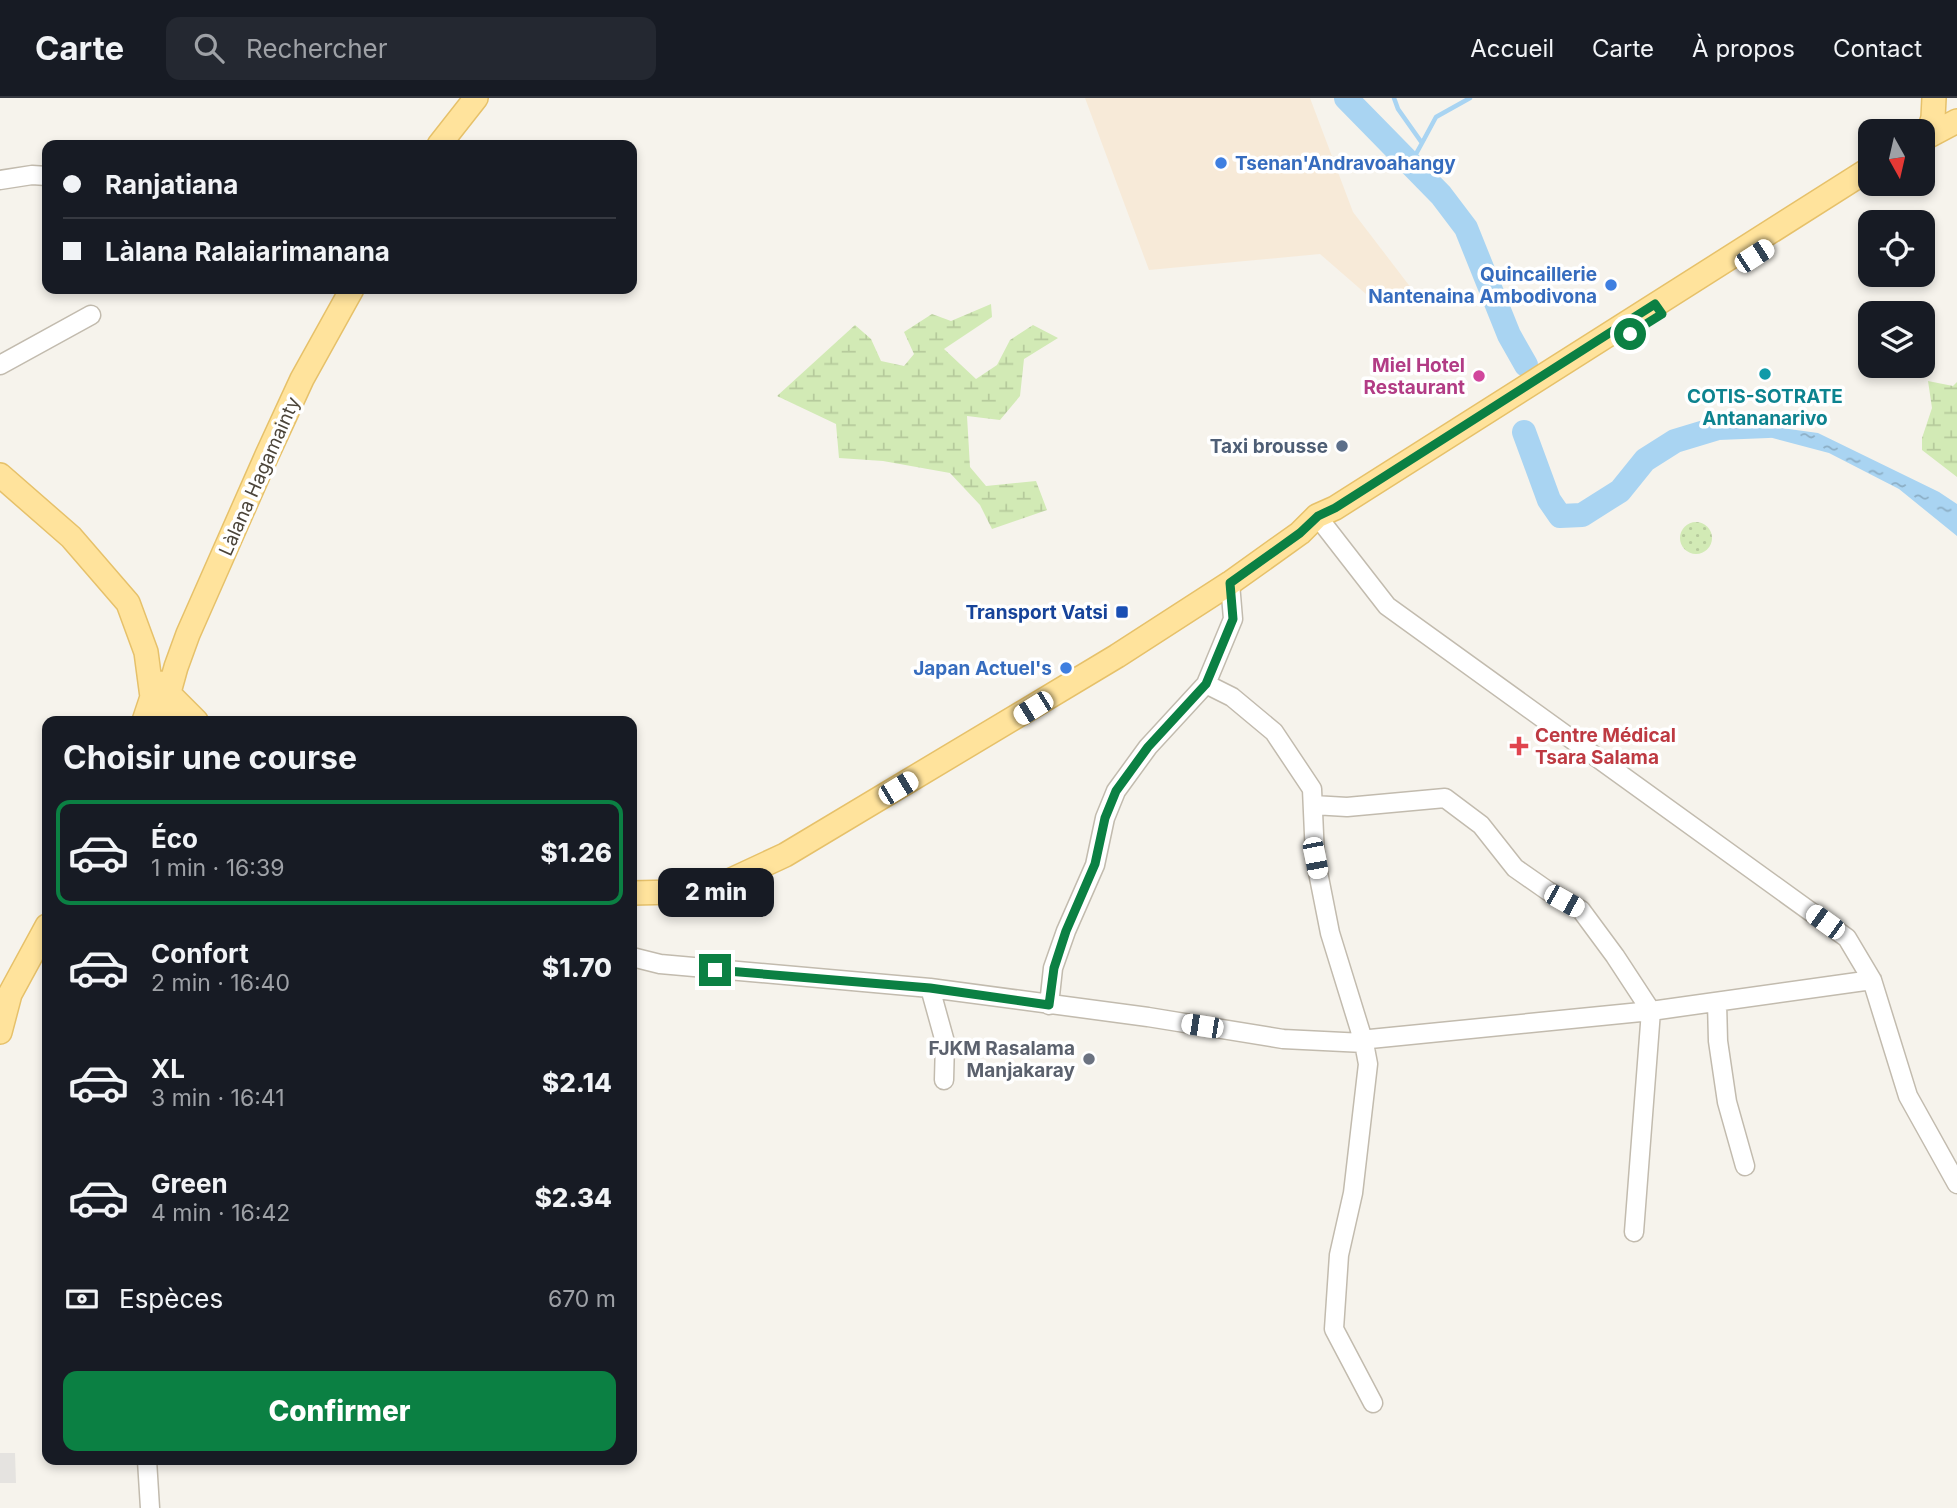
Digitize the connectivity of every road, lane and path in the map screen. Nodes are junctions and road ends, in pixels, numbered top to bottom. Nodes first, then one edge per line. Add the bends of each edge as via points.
1 (476, 98) edge
2 (1934, 98) edge
3 (1949, 98) edge
4 (1957, 109) edge
5 (1933, 119) edge
6 (1957, 121) edge
7 (1936, 132) edge
8 (443, 140) edge
9 (42, 176) edge
10 (1858, 177) edge
11 (0, 180) edge
12 (1858, 187) edge
13 (349, 294) edge
14 (1659, 309) junction
15 (91, 315) dead end
16 (0, 365) edge
17 (0, 475) edge
18 (1321, 520) junction
19 (1230, 583) junction
20 (188, 634) junction
21 (142, 642) junction
22 (176, 667) junction
23 (1206, 684) junction
24 (159, 714) edge
25 (184, 716) edge
26 (191, 716) edge
27 (1313, 804) junction
28 (637, 893) edge
29 (42, 935) edge
30 (637, 958) edge
31 (1872, 980) junction
32 (930, 988) junction
33 (1717, 1002) junction
34 (1049, 1005) junction
35 (1651, 1011) junction
36 (0, 1032) edge
37 (1364, 1043) junction
38 (944, 1080) dead end
39 (1745, 1166) dead end
40 (1957, 1184) edge
41 (1634, 1232) dead end
42 (1373, 1403) dead end
43 (147, 1465) edge
44 (150, 1508) edge

1 - 8 main road
2 - 5 main road
3 - 4 main road
6 - 7 main road
9 - 11 street
10 - 14 main road
12 - 14 main road
13 - 20 main road, Làlana Hagamainty via 302,379
14 - 18 main road
15 - 16 street
17 - 21 main road via 71,537 128,603
18 - 19 main road
18 - 31 street via 1387,606 1847,938
19 - 23 street via 1233,619
19 - 28 main road via 785,855 727,882 677,892
20 - 21 main road via 176,650 167,653
20 - 22 main road, Làlana Hagamainty
21 - 24 main road
21 - 24 main road
22 - 24 main road, Làlana Hagamainty
22 - 26 main road via 177,700
23 - 27 street via 1232,697 1274,732 1312,789
23 - 34 street via 1148,747 1116,791 1095,864 1054,968
24 - 25 main road via 176,710
27 - 35 street via 1347,807 1445,798 1481,825 1515,868 1581,910
27 - 37 street via 1315,858 1330,933
29 - 36 main road via 10,994
30 - 32 street
31 - 33 street
31 - 40 street via 1908,1097
32 - 34 street
32 - 38 street via 945,1042
33 - 35 street
33 - 39 street via 1727,1102
34 - 37 street via 1283,1039
35 - 37 street
35 - 41 street
37 - 42 street via 1368,1064 1353,1193 1339,1255 1334,1329
43 - 44 street

